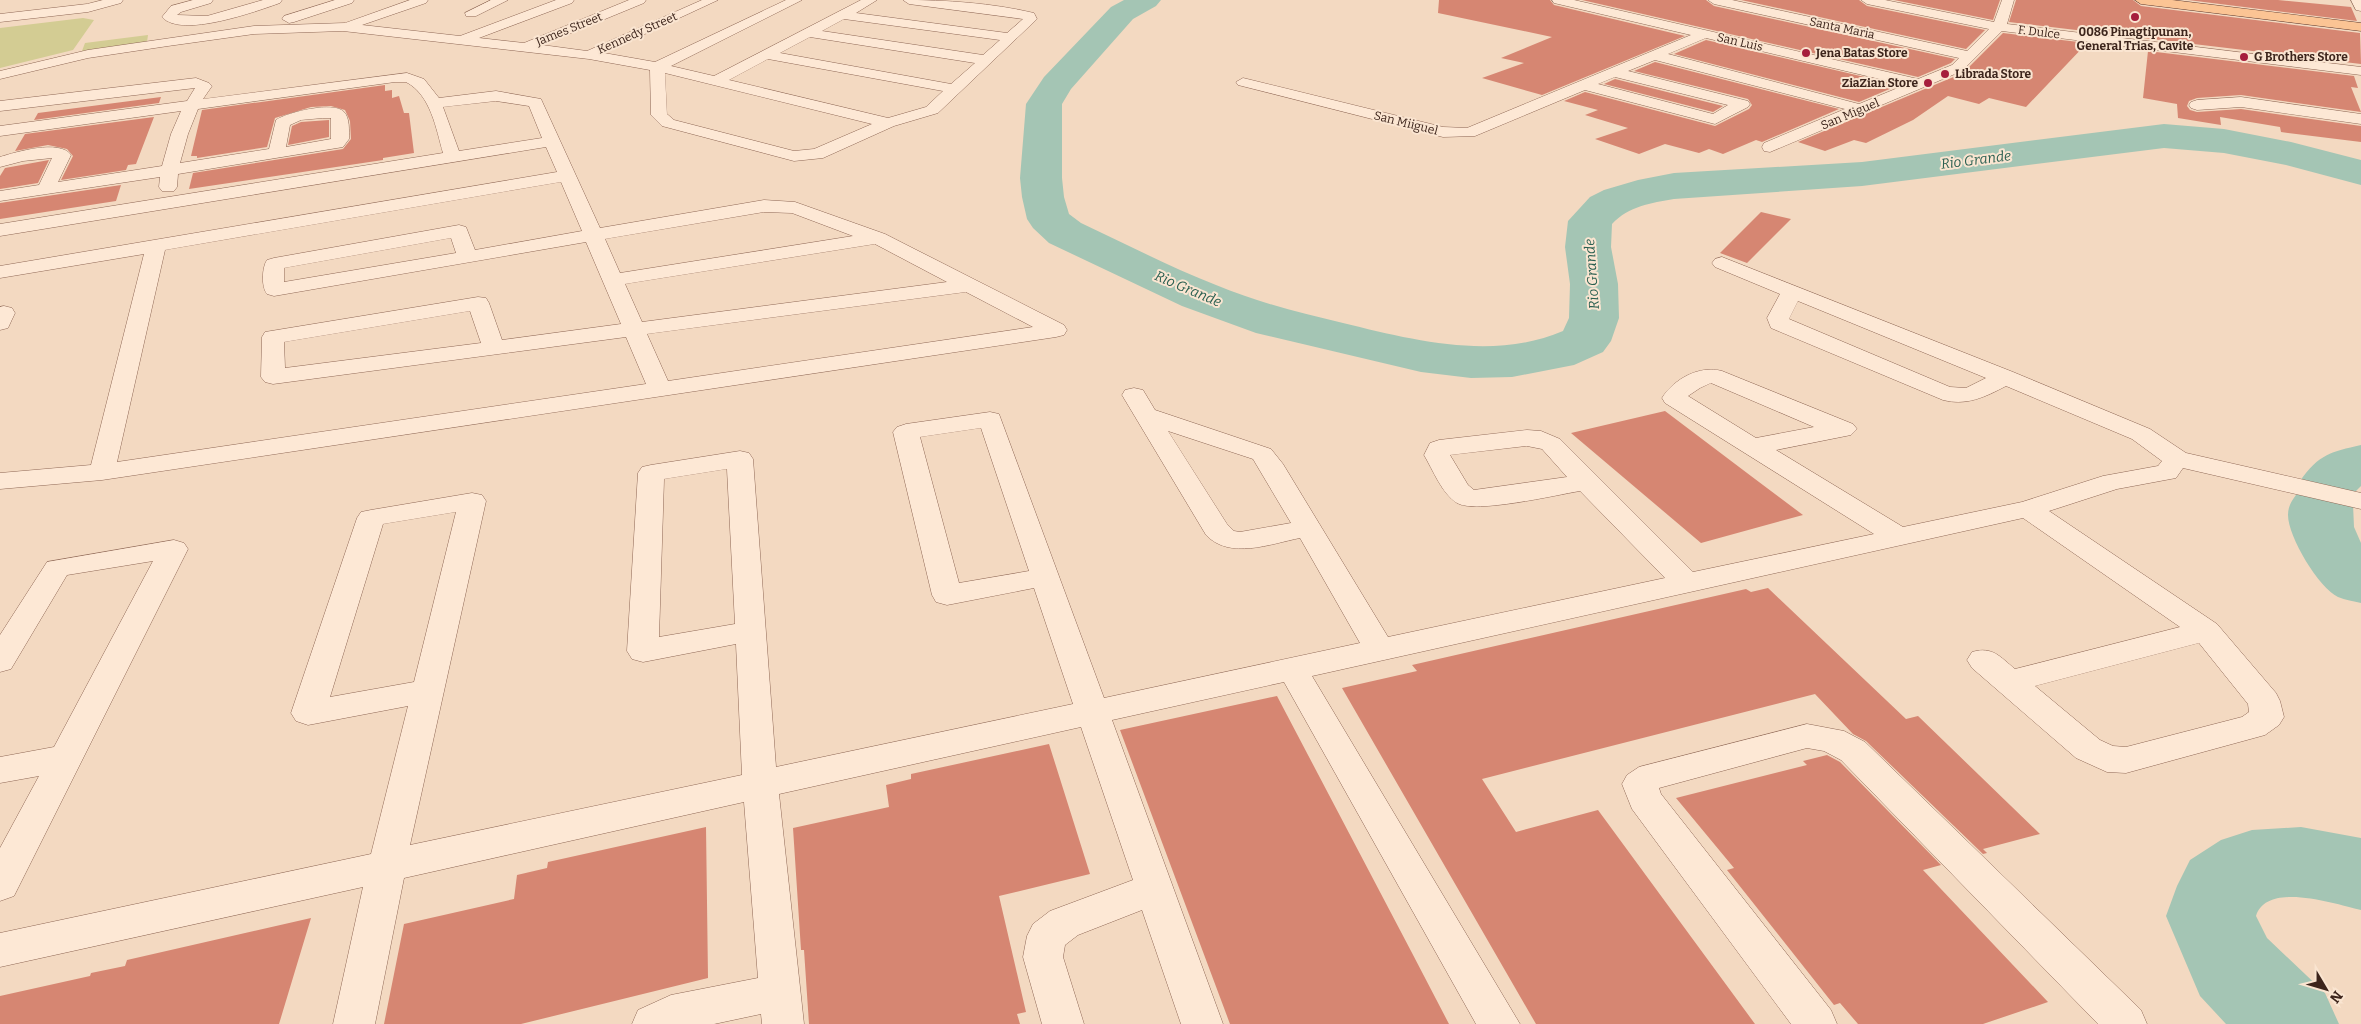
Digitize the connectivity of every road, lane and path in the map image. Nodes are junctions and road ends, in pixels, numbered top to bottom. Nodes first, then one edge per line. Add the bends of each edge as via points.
1 (51, 0) edge
2 (117, 0) edge
3 (207, 0) edge
4 (276, 0) edge
5 (348, 0) edge
6 (422, 0) edge
7 (502, 0) edge
8 (568, 0) edge
9 (640, 0) edge
10 (712, 0) edge
11 (796, 0) edge
12 (871, 0) edge
13 (909, 0) edge
14 (1558, 0) edge
15 (1714, 0) edge
16 (1867, 0) edge
17 (2008, 0) edge
18 (2141, 0) edge
19 (2357, 0) edge
20 (2361, 7) edge
21 (88, 8) junction
22 (843, 14) junction
23 (0, 18) edge
24 (516, 19) junction
25 (2361, 26) edge
26 (343, 27) junction
27 (2000, 27) junction
28 (254, 30) junction
29 (807, 34) junction
30 (1704, 34) junction
31 (1009, 37) junction
32 (461, 40) junction
33 (525, 48) junction
34 (589, 54) junction
35 (766, 55) junction
36 (1654, 55) junction
37 (1971, 56) junction
38 (986, 60) junction
39 (657, 67) junction
40 (2361, 71) edge
41 (1614, 72) junction
42 (0, 76) edge
43 (1651, 81) junction
44 (716, 82) junction
45 (1243, 82) dead end
46 (1921, 84) junction
47 (1585, 85) junction
48 (955, 89) junction
49 (1622, 95) junction
50 (436, 103) junction
51 (2197, 105) dead end
52 (0, 106) edge
53 (190, 106) junction
54 (1862, 109) junction
55 (2361, 119) edge
56 (888, 123) junction
57 (0, 131) edge
58 (552, 141) junction
59 (1770, 147) dead end
60 (277, 153) dead end
61 (453, 158) junction
62 (0, 162) edge
63 (169, 170) junction
64 (567, 176) junction
65 (46, 189) junction
66 (0, 196) edge
67 (166, 203) junction
68 (0, 230) edge
69 (593, 235) junction
70 (878, 238) junction
71 (156, 246) junction
72 (467, 257) junction
73 (1722, 263) dead end
74 (0, 272) edge
75 (613, 280) junction
76 (970, 285) junction
77 (1792, 291) junction
78 (0, 314) edge
79 (0, 323) edge
80 (634, 329) junction
81 (494, 348) junction
82 (2005, 377) junction
83 (660, 389) junction
84 (1754, 446) junction
85 (2177, 459) junction
86 (102, 472) junction
87 (0, 481) edge
88 (1586, 482) junction
89 (2361, 500) edge
90 (2028, 509) junction
91 (1307, 528) junction
92 (1899, 537) junction
93 (1045, 577) junction
94 (1687, 583) junction
95 (751, 631) junction
96 (2206, 631) junction
97 (1380, 650) junction
98 (1983, 660) dead end
99 (0, 661) edge
100 (1292, 669) junction
101 (2010, 682) junction
102 (427, 691) junction
103 (1092, 713) junction
104 (66, 758) junction
105 (0, 770) edge
106 (760, 785) junction
107 (387, 866) junction
108 (0, 885) edge
109 (1156, 888) junction
110 (0, 950) edge
111 (781, 1008) edge
112 (354, 1024) edge
113 (653, 1024) edge
114 (1063, 1024) edge
115 (1202, 1024) edge
116 (1499, 1024) edge
117 (1816, 1024) edge
118 (2126, 1024) edge

1 - 21 street
2 - 21 street
3 - 4 street via 176,9 168,17 178,21 200,20
5 - 28 street
6 - 26 street
7 - 24 street via 471,13
8 - 24 street
9 - 33 street, James Street
10 - 34 street, Kennedy Street
11 - 39 street
12 - 22 street
13 - 31 street via 1029,16 1030,19
14 - 30 street, San Luis
15 - 37 street, Santa Maria
16 - 27 street, F. Dulce
17 - 27 street
18 - 25 main road
19 - 20 street
21 - 23 street
22 - 29 street
22 - 31 street
24 - 32 street
26 - 28 street
26 - 32 street
27 - 37 street, San Miguel
27 - 40 street, F. Dulce
28 - 42 street via 88,54
29 - 35 street
29 - 38 street
30 - 36 street, San Miiguel
30 - 46 street, San Luis
31 - 38 street
32 - 33 street
33 - 34 street
34 - 39 street
35 - 44 street
35 - 48 street
36 - 41 street, San Miiguel
36 - 54 street
37 - 46 street, San Miguel via 1957,68
38 - 48 street
39 - 44 street
39 - 56 street via 658,115 668,123 794,156 817,154
41 - 43 street
41 - 47 street, San Miiguel
43 - 49 street
43 - 49 street via 1742,104 1715,119
44 - 56 street
45 - 47 street, San Miiguel via 1457,134 1470,133
46 - 54 street, San Miguel
47 - 49 street
48 - 56 street via 932,110
50 - 53 street via 410,78 395,78
50 - 58 street via 496,96 535,102
50 - 61 street
51 - 55 street via 2241,102
52 - 53 street via 196,82 204,86
53 - 57 street
53 - 63 street
54 - 59 street, San Miguel
58 - 61 street
58 - 64 street
60 - 63 street
61 - 67 street
62 - 65 street via 58,152 62,155
63 - 65 street
63 - 67 street
64 - 69 street
64 - 71 street
65 - 66 street
67 - 68 street
69 - 70 street via 764,206 796,208
69 - 72 street
69 - 75 street
70 - 75 street
70 - 76 street
71 - 74 street
71 - 86 street
72 - 72 street via 459,231 274,264 274,290
73 - 77 street
75 - 80 street
76 - 80 street
76 - 83 street via 1056,330
77 - 82 street
77 - 82 street via 1778,318 1779,323 1943,393 1968,396
78 - 79 street via 4,313
80 - 81 street
80 - 83 street
81 - 81 street via 417,358 273,377 273,337 478,303
82 - 85 street via 2140,434
83 - 86 street
84 - 84 street via 1850,428 1714,376 1702,377 1677,393 1674,398 1682,404
84 - 92 street
85 - 89 street
85 - 90 street via 2167,472 2112,482
86 - 87 street
88 - 88 street via 1551,444 1542,439 1438,448 1437,455 1458,490 1467,498 1481,499
88 - 94 street
90 - 92 street
90 - 96 street
91 - 91 street via 1262,454 1141,405 1224,538 1240,540
91 - 97 street
92 - 94 street
93 - 93 street via 990,419 906,432 947,595
93 - 103 street
94 - 97 street
95 - 95 street via 740,459 651,473 643,651
95 - 106 street
96 - 101 street
96 - 101 street via 2264,701 2268,717 2253,726 2126,760 2107,759 2088,749
97 - 100 street
98 - 101 street
99 - 104 street via 58,568 174,549
100 - 103 street
100 - 116 street
102 - 102 street via 456,568 472,502 371,518 308,713
102 - 107 street
103 - 106 street
103 - 109 street
104 - 105 street
104 - 108 street
106 - 107 street
106 - 111 street
107 - 110 street
107 - 112 street
109 - 114 street via 1064,923 1047,936 1043,957
109 - 115 street
111 - 113 street via 671,1014
117 - 118 street via 1645,799 1640,784 1651,776 1807,736 1832,740 1853,751

